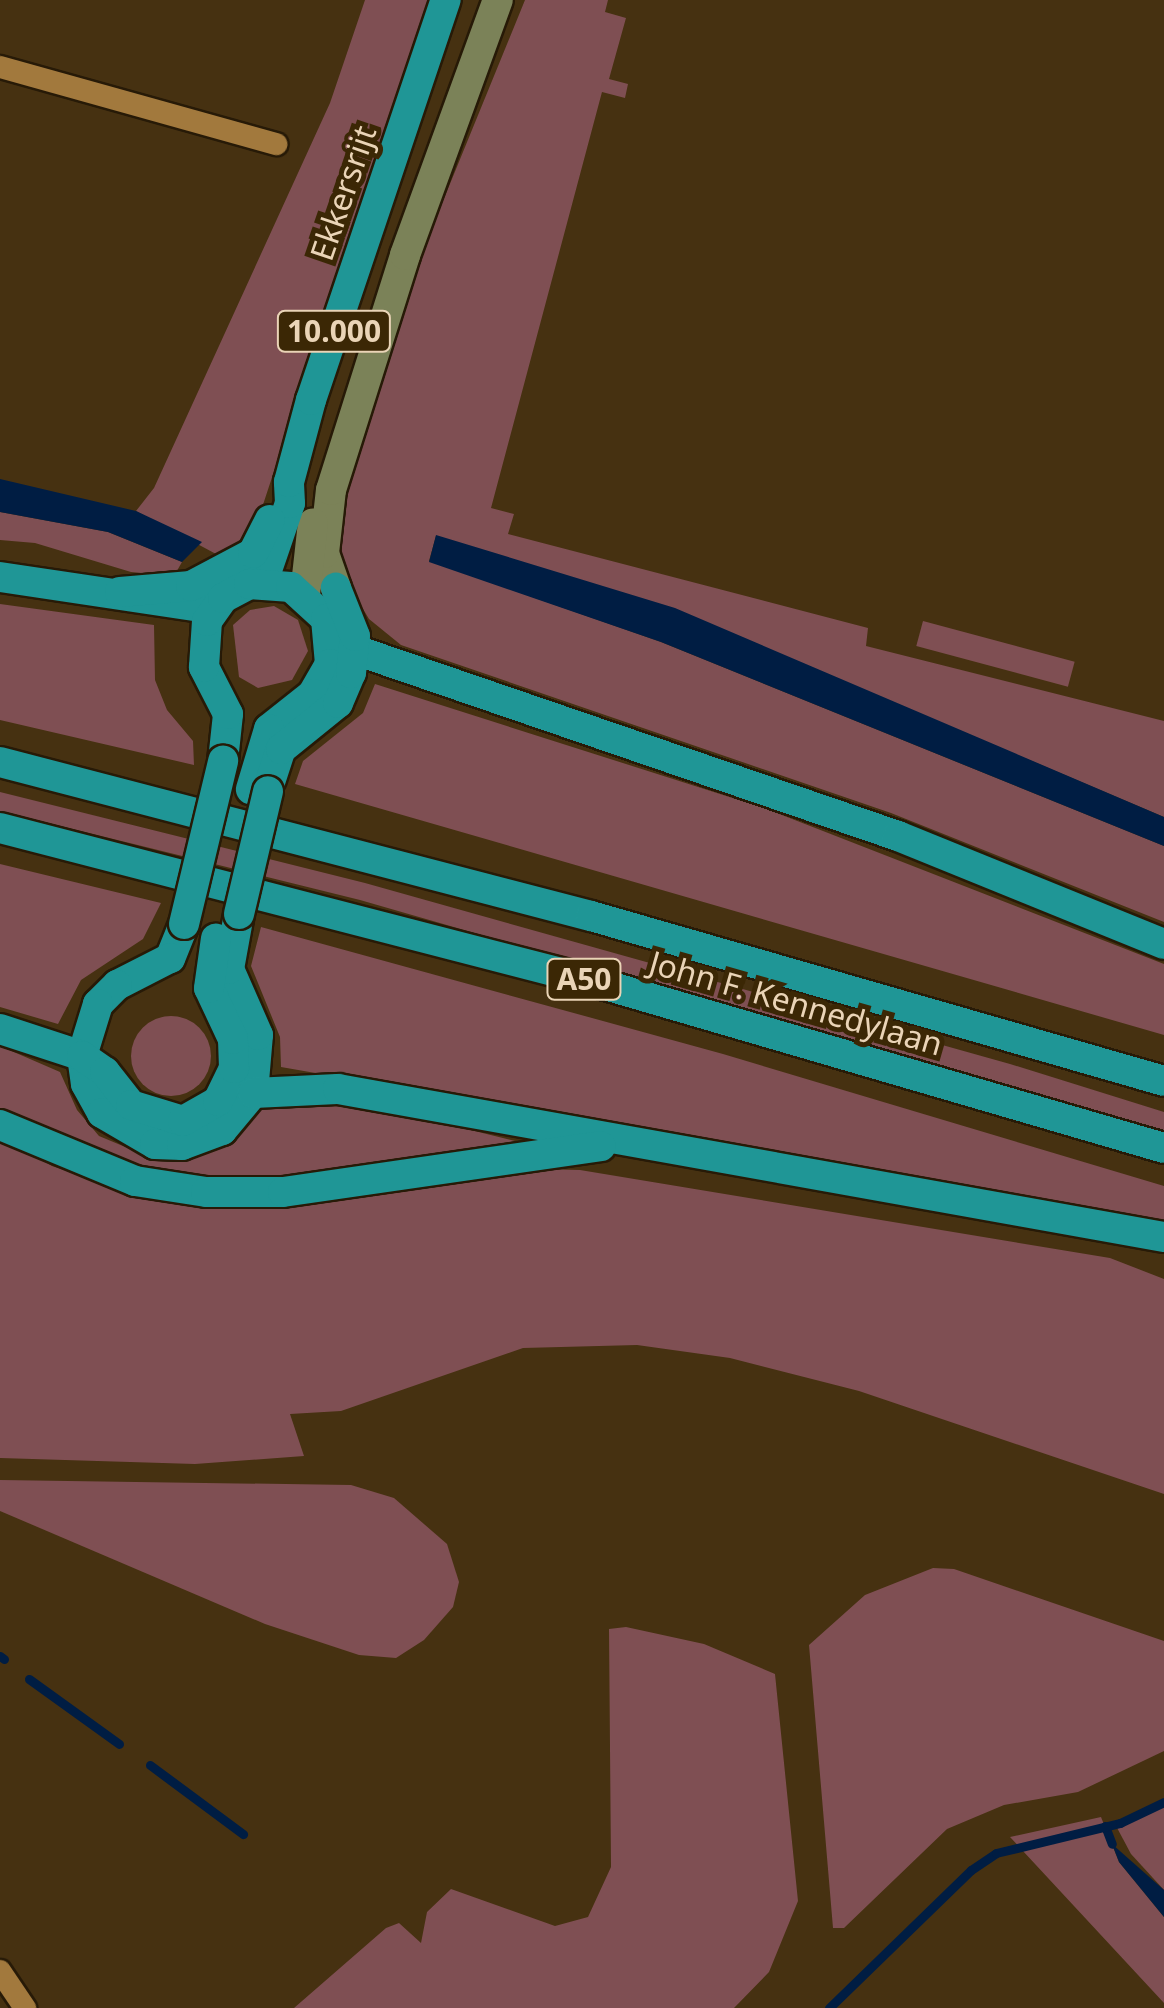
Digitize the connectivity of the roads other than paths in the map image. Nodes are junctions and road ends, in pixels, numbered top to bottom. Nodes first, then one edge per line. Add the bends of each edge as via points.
1 (446, 0) edge
2 (498, 0) edge
3 (0, 67) edge
4 (276, 144) dead end
5 (289, 482) junction
6 (331, 490) junction
7 (0, 576) edge
8 (263, 582) junction
9 (336, 588) joint
10 (120, 592) junction
11 (306, 594) junction
12 (214, 609) junction
13 (344, 647) junction
14 (0, 762) edge
15 (0, 828) edge
16 (226, 933) junction
17 (1164, 944) edge
18 (0, 1028) edge
19 (82, 1056) junction
20 (1164, 1080) edge
21 (253, 1092) junction
22 (0, 1125) edge
23 (626, 1142) junction
24 (1164, 1148) edge
25 (1164, 1236) edge
26 (0, 1971) edge
27 (25, 2008) edge

1 - 5 highway, Ekkersrijt / 10.000
2 - 6 main road, 10.000 via 405,255
3 - 4 street
5 - 8 highway, Ekkersrijt / 10.000 via 290,503
5 - 10 highway via 254,553 191,586
6 - 9 main road, 10.000 via 324,553
6 - 11 main road, 10.000 via 317,510 307,548
7 - 10 highway
8 - 11 highway
8 - 12 highway via 236,590
9 - 13 highway
10 - 12 highway via 138,602
11 - 13 highway
12 - 19 highway, bridge via 202,655 228,714 184,924 170,958 117,985 98,1004
13 - 16 highway via 322,683 273,724
13 - 17 highway via 898,836
14 - 20 highway, John F. Kennedylaan / A50 via 572,910
15 - 24 highway, John F. Kennedylaan / A50 via 570,975
16 - 19 highway via 209,988 235,1055 218,1101 183,1121 146,1114
16 - 21 highway via 231,981 261,1052
18 - 19 highway
19 - 21 highway via 86,1084 102,1114 155,1144 182,1145 222,1130
21 - 23 highway via 338,1089
22 - 23 highway via 136,1181 206,1192 282,1192
23 - 25 highway
26 - 27 street

